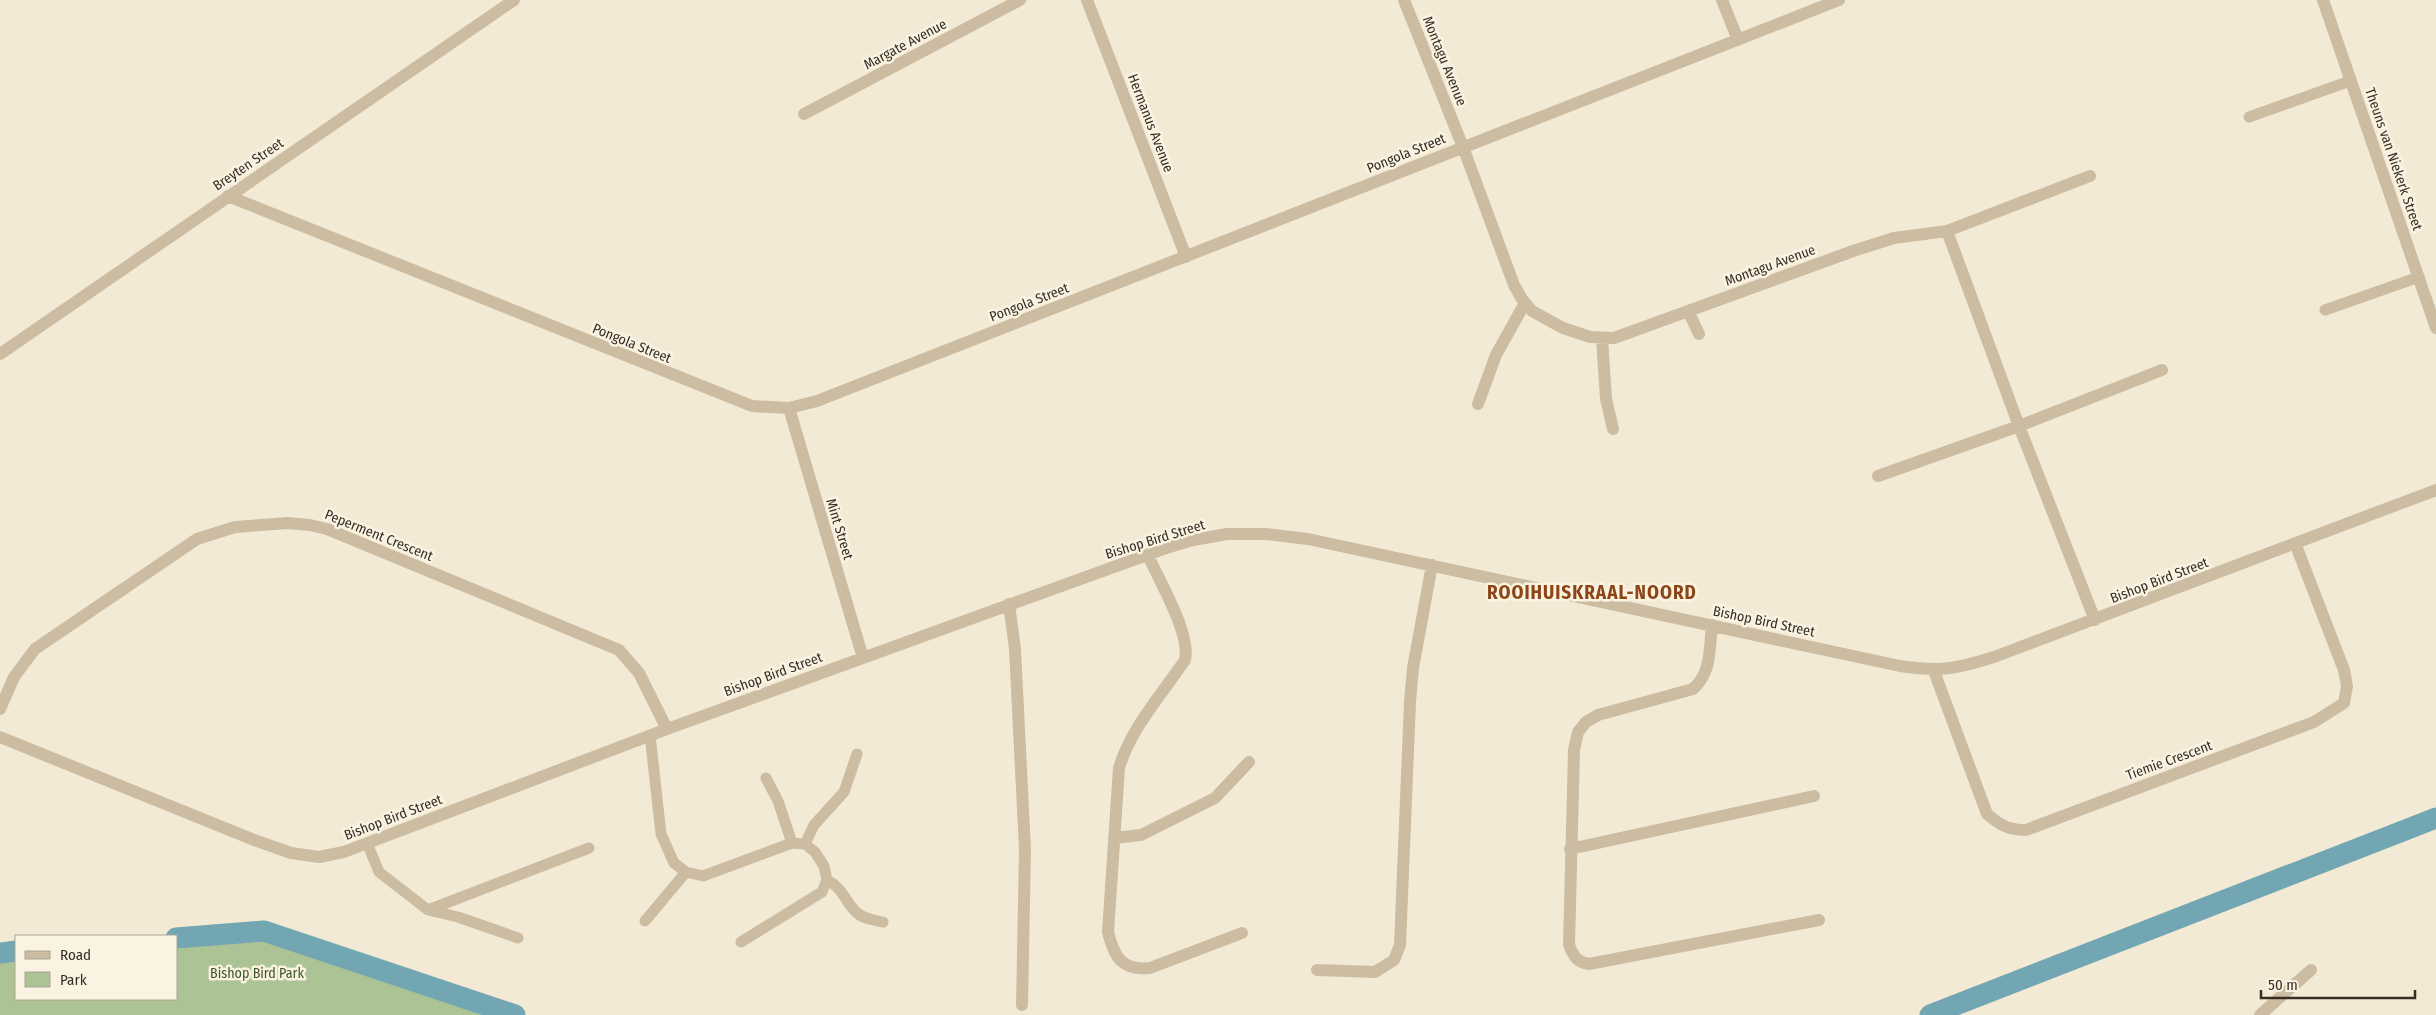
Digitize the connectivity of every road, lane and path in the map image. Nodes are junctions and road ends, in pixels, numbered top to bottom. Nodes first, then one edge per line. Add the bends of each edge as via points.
1 (514, 0) edge
2 (1020, 0) edge
3 (1087, 0) edge
4 (1404, 0) edge
5 (1722, 0) edge
6 (1839, 0) edge
7 (2323, 0) edge
8 (1738, 40) junction
9 (2350, 81) junction
10 (804, 114) dead end
11 (2250, 117) dead end
12 (1463, 147) junction
13 (2090, 176) dead end
14 (228, 196) junction
15 (1947, 231) junction
16 (1186, 257) junction
17 (2419, 278) junction
18 (1525, 303) junction
19 (2326, 310) dead end
20 (1688, 311) junction
21 (2436, 328) edge
22 (1699, 334) dead end
23 (1602, 338) junction
24 (0, 354) edge
25 (2162, 370) dead end
26 (1478, 404) dead end
27 (789, 408) junction
28 (2018, 426) junction
29 (1613, 429) dead end
30 (1878, 476) dead end
31 (2436, 490) edge
32 (2295, 543) junction
33 (1148, 555) junction
34 (1432, 565) junction
35 (1009, 604) junction
36 (2095, 620) junction
37 (1712, 625) junction
38 (863, 658) junction
39 (1934, 671) junction
40 (0, 709) edge
41 (666, 728) junction
42 (650, 735) junction
43 (0, 737) edge
44 (857, 754) dead end
45 (1249, 762) dead end
46 (766, 778) dead end
47 (1814, 796) dead end
48 (1114, 838) junction
49 (367, 843) junction
50 (792, 843) junction
51 (805, 844) junction
52 (589, 848) dead end
53 (1570, 849) junction
54 (686, 872) junction
55 (828, 880) junction
56 (428, 910) junction
57 (1819, 920) dead end
58 (645, 921) dead end
59 (883, 922) dead end
60 (1242, 934) dead end
61 (518, 938) dead end
62 (741, 942) dead end
63 (1317, 970) dead end
64 (2311, 970) dead end
65 (1022, 1005) dead end
66 (2260, 1015) edge

1 - 14 street, Breyten Street
2 - 10 street, Margate Avenue
3 - 16 street, Hermanus Avenue
4 - 12 street, Montagu Avenue
5 - 8 street
6 - 8 street, Pongola Street
7 - 9 street, Theuns van Niekerk Street
8 - 12 street, Pongola Street
9 - 11 lane
9 - 17 street, Theuns van Niekerk Street
12 - 16 street, Pongola Street
12 - 18 street, Montagu Avenue via 1514,285
13 - 15 street, Montagu Avenue
14 - 24 street, Breyten Street
14 - 27 street, Pongola Street via 752,406
15 - 20 street, Montagu Avenue via 1894,238
15 - 28 street
16 - 27 street, Pongola Street via 817,401
17 - 19 lane
17 - 21 street, Theuns van Niekerk Street
18 - 23 street, Montagu Avenue via 1532,311 1563,328
18 - 26 street via 1496,355
20 - 22 street
20 - 23 street, Montagu Avenue via 1614,338
23 - 29 street via 1606,399
25 - 28 street
27 - 38 street, Mint Street
28 - 30 street
28 - 36 street
31 - 32 street, Bishop Bird Street
32 - 36 street, Bishop Bird Street
32 - 39 street, Tiemie Crescent via 2344,670 2348,686 2344,703 2314,722 2026,830 2001,826 1987,814
33 - 34 street, Bishop Bird Street via 1193,540 1227,534 1265,534 1308,539
33 - 35 street, Bishop Bird Street
33 - 48 street via 1185,637 1187,653 1123,756 1119,768
34 - 37 street, Bishop Bird Street
34 - 63 street via 1410,702 1400,945 1394,960 1375,972
35 - 38 street, Bishop Bird Street
35 - 65 street via 1015,649 1025,848
36 - 39 street, Bishop Bird Street via 1994,657
37 - 39 street, Bishop Bird Street
37 - 53 street via 1707,672 1694,689 1598,714 1578,732 1574,750
38 - 41 street, Bishop Bird Street
40 - 41 street, Peperment Crescent via 14,677 35,649 197,538 235,527 310,524 618,650 639,673
41 - 42 street, Bishop Bird Street
42 - 49 street, Bishop Bird Street
42 - 54 lane via 661,834 674,863
43 - 49 street, Bishop Bird Street via 291,853 319,857
44 - 51 lane via 844,792 814,825
45 - 48 street via 1215,798 1141,835
46 - 50 lane via 778,801
47 - 53 street
48 - 60 street via 1108,932 1111,947 1125,964 1138,969 1150,968
49 - 56 lane via 380,872
50 - 51 lane
50 - 54 lane via 703,876
51 - 55 lane via 816,852
52 - 56 lane
53 - 57 street via 1568,932 1571,951 1580,962 1589,964
54 - 58 lane
55 - 59 lane via 836,884 864,918
55 - 62 lane via 822,892 810,901
56 - 61 lane
64 - 66 street

